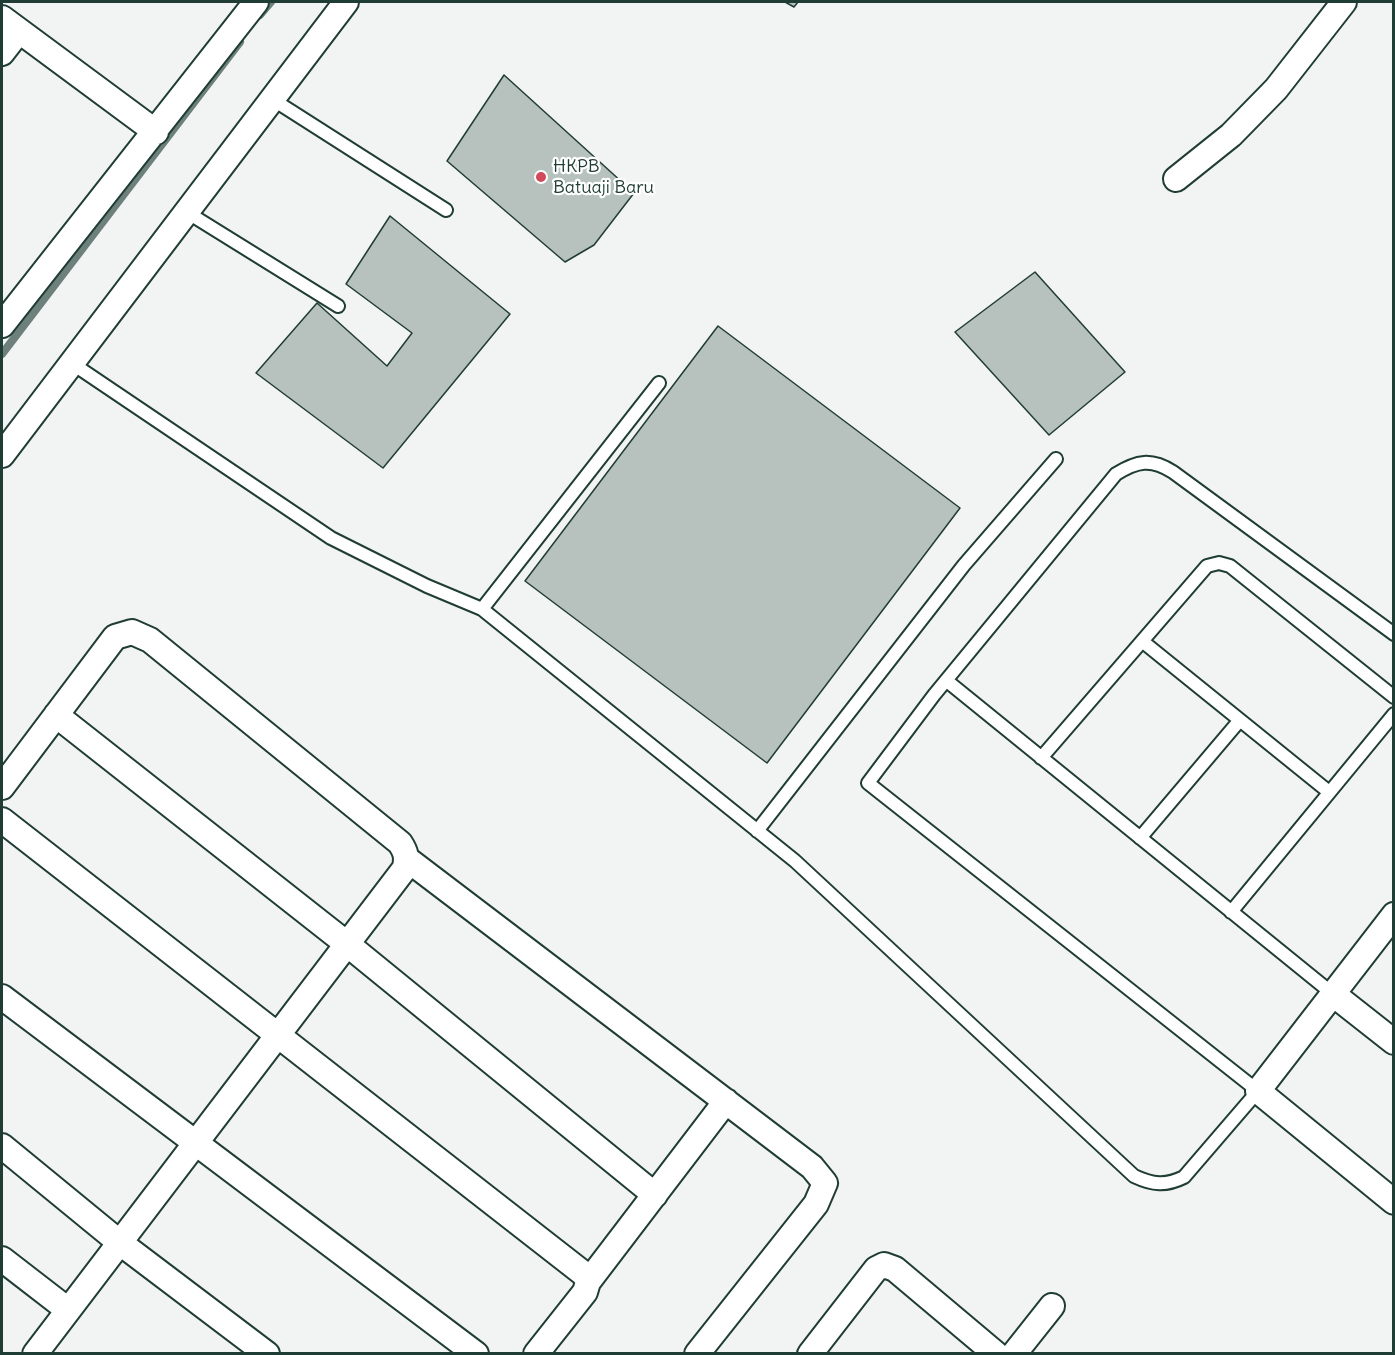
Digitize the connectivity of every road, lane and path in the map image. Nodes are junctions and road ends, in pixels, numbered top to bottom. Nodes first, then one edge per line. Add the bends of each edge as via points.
1 (256, 2) edge
2 (346, 2) edge
3 (1344, 2) edge
4 (10, 24) edge
5 (2, 53) edge
6 (272, 99) junction
7 (156, 132) junction
8 (1176, 179) dead end
9 (446, 210) dead end
10 (185, 211) junction
11 (338, 306) dead end
12 (2, 325) edge
13 (70, 362) junction
14 (658, 383) dead end
15 (2, 456) edge
16 (1056, 459) dead end
17 (482, 609) junction
18 (1394, 634) edge
19 (1142, 641) junction
20 (947, 681) junction
21 (1394, 697) edge
22 (1394, 714) edge
23 (56, 715) junction
24 (1240, 720) junction
25 (1041, 758) junction
26 (2, 787) edge
27 (1329, 792) junction
28 (2, 820) edge
29 (757, 831) junction
30 (1140, 838) junction
31 (407, 859) junction
32 (1231, 912) junction
33 (1394, 915) edge
34 (347, 944) junction
35 (1333, 994) junction
36 (2, 997) edge
37 (276, 1035) junction
38 (1394, 1042) edge
39 (1258, 1091) junction
40 (726, 1101) junction
41 (195, 1142) junction
42 (2, 1146) edge
43 (655, 1195) junction
44 (1394, 1202) edge
45 (119, 1242) junction
46 (2, 1259) edge
47 (588, 1282) junction
48 (1052, 1306) dead end
49 (68, 1310) junction
50 (48, 1349) edge
51 (267, 1353) edge
52 (476, 1353) edge
53 (536, 1353) edge
54 (697, 1353) edge
55 (810, 1353) edge
56 (996, 1353) edge
57 (1014, 1353) edge

1 - 7 street
2 - 6 street
3 - 8 street via 1276,89 1232,135
4 - 5 street
4 - 7 street
6 - 9 lane
6 - 10 street
7 - 12 street
10 - 11 lane
10 - 13 street
13 - 15 street
13 - 17 lane via 331,538
14 - 17 lane
16 - 29 lane via 964,565
17 - 29 lane
18 - 20 lane via 1173,472 1159,463 1143,461 1116,474
19 - 21 lane via 1207,566 1219,563 1230,566
19 - 24 lane
19 - 25 lane
20 - 25 lane
20 - 39 lane via 868,783
22 - 27 lane
23 - 26 street
23 - 31 street via 115,637 123,633 142,635 400,843
23 - 34 street
24 - 27 lane
24 - 30 lane
25 - 30 lane
27 - 32 lane
28 - 37 street
29 - 39 lane via 795,861 1134,1176 1159,1185 1184,1177
30 - 32 lane
31 - 34 street via 405,868
31 - 40 street
32 - 35 lane
33 - 35 street
34 - 37 street
34 - 43 street
35 - 38 street
35 - 39 street
36 - 41 street
37 - 41 street
37 - 47 street via 584,1274
39 - 44 street
40 - 43 street
40 - 54 street via 812,1167 825,1183 816,1203
41 - 45 street
41 - 52 street
42 - 45 street
43 - 47 street
45 - 49 street
45 - 51 street
46 - 49 street
47 - 53 street via 585,1292
48 - 57 street
49 - 50 street
55 - 56 street via 876,1269 884,1265 895,1269

